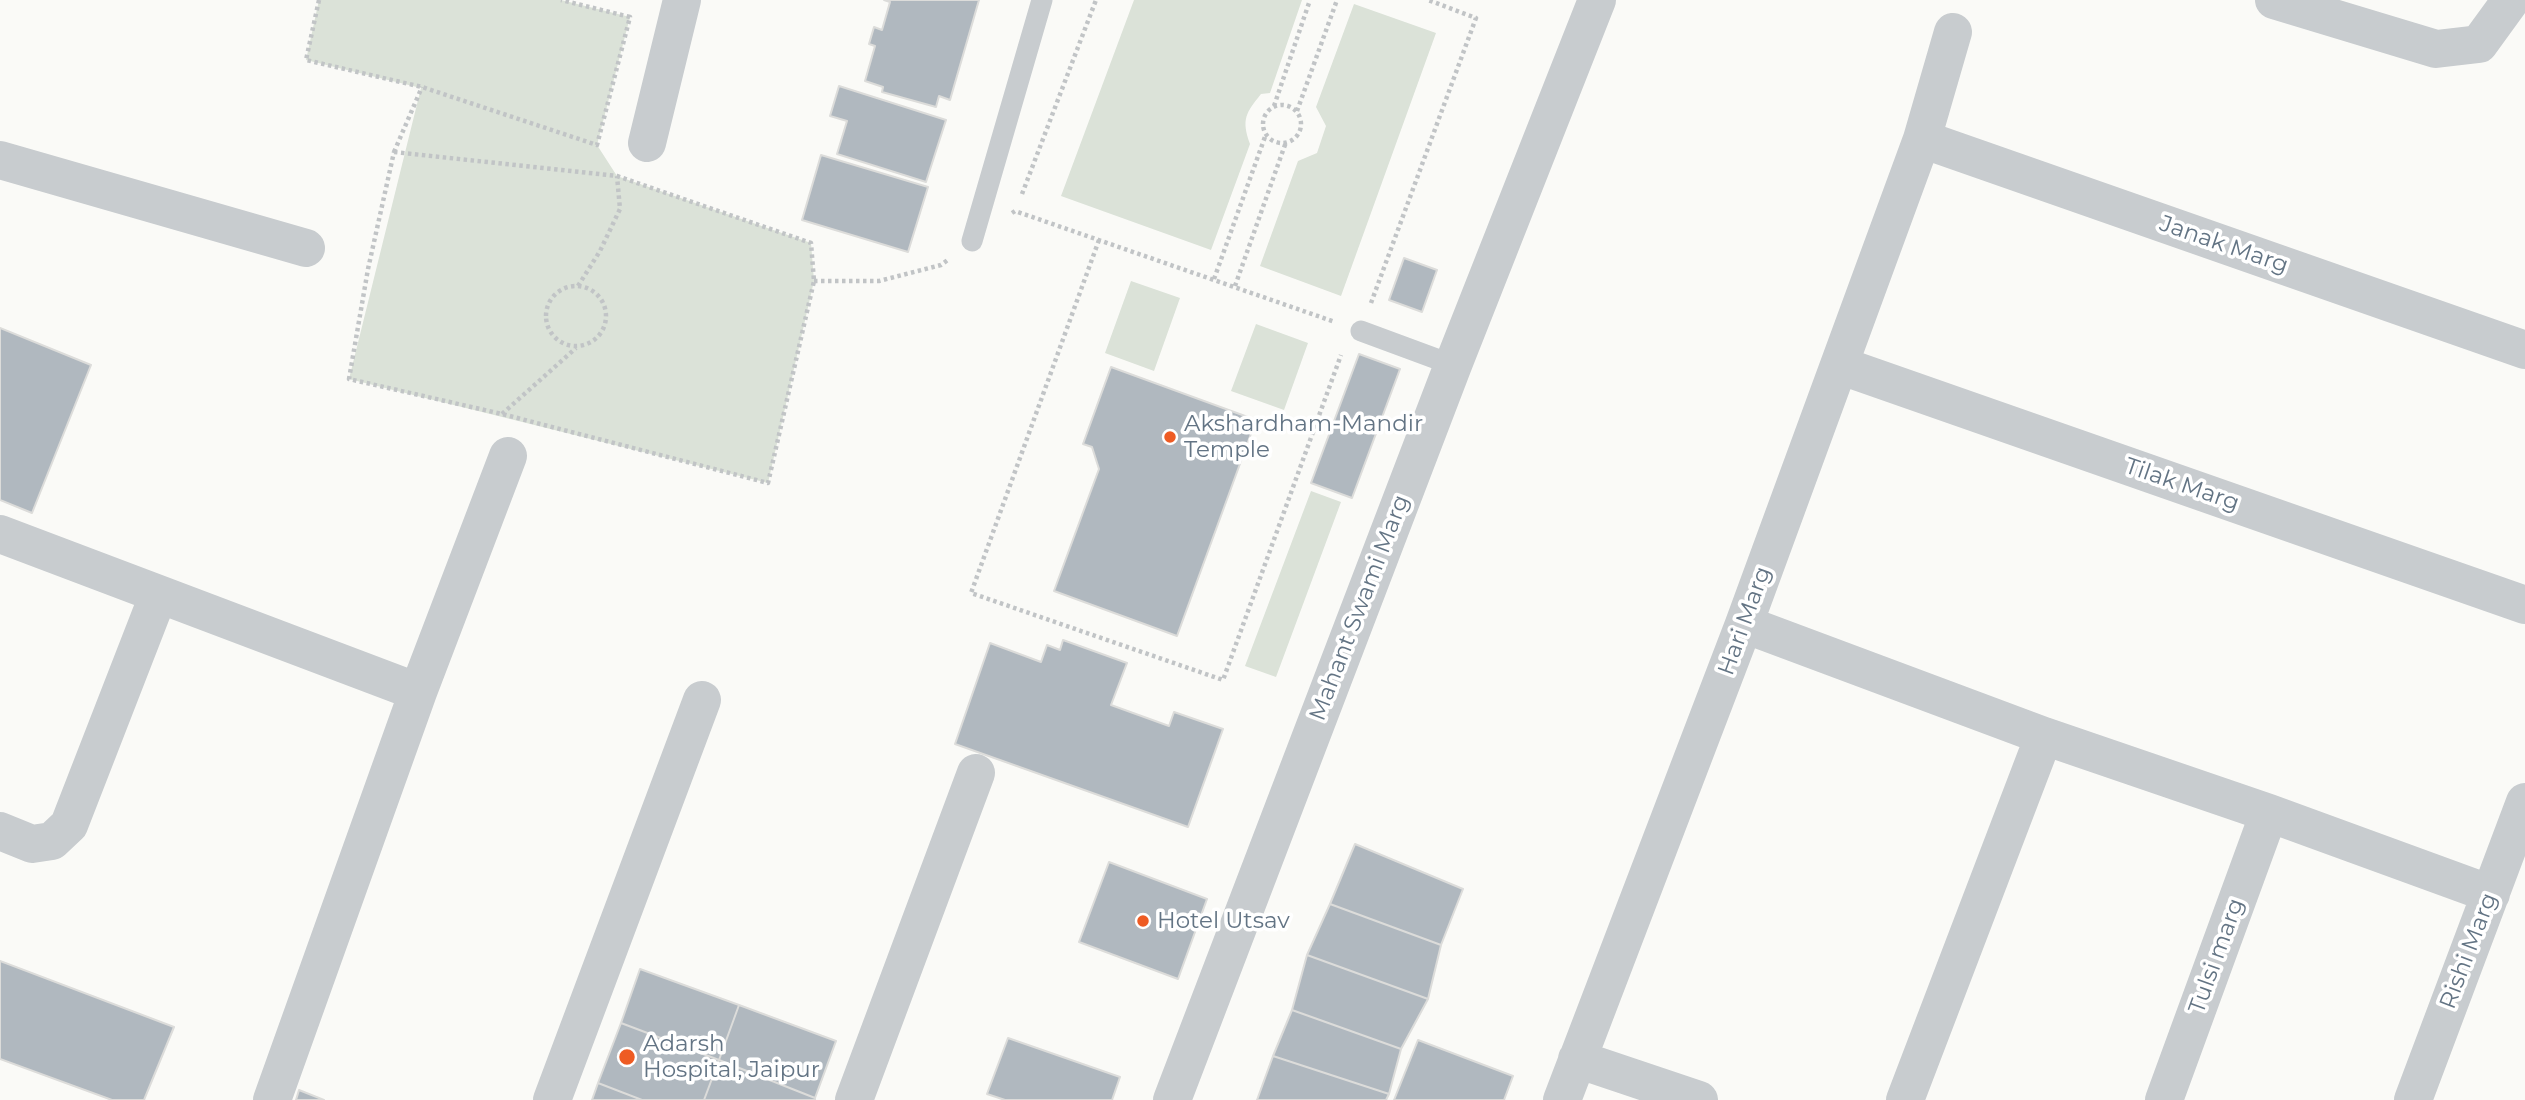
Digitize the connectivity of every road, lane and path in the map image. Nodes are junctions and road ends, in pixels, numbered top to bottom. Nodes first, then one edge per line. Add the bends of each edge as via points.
1 (318, 0) edge
2 (561, 0) edge
3 (682, 0) edge
4 (1042, 0) edge
5 (1096, 0) edge
6 (1310, 0) edge
7 (1337, 0) edge
8 (1428, 0) edge
9 (1597, 0) edge
10 (2274, 0) edge
11 (2511, 0) edge
12 (1953, 32) dead end
13 (422, 87) junction
14 (1273, 107) junction
15 (1297, 111) junction
16 (1266, 134) junction
17 (1922, 139) junction
18 (1286, 142) junction
19 (647, 144) dead end
20 (394, 152) junction
21 (0, 160) edge
22 (617, 176) junction
23 (1015, 211) junction
24 (1099, 240) junction
25 (972, 241) junction
26 (306, 248) dead end
27 (1214, 279) junction
28 (814, 281) junction
29 (578, 286) junction
30 (1235, 286) junction
31 (1356, 329) junction
32 (576, 347) junction
33 (2525, 350) edge
34 (1453, 365) junction
35 (1839, 365) junction
36 (502, 414) junction
37 (508, 456) dead end
38 (0, 534) edge
39 (158, 596) junction
40 (2525, 605) edge
41 (1744, 624) junction
42 (418, 692) junction
43 (702, 700) dead end
44 (2044, 736) junction
45 (976, 773) dead end
46 (2525, 802) edge
47 (2269, 813) junction
48 (0, 831) edge
49 (2491, 894) junction
50 (1577, 1059) junction
51 (272, 1100) edge
52 (552, 1100) edge
53 (854, 1100) edge
54 (1172, 1100) edge
55 (1562, 1100) edge
56 (1699, 1100) edge
57 (1905, 1100) edge
58 (2164, 1100) edge
59 (2413, 1100) edge

1 - 13 path via 306,60
2 - 13 path via 630,17 597,145
3 - 19 street
4 - 25 lane
5 - 23 path
6 - 14 path
7 - 15 path
8 - 31 path via 1476,18
9 - 34 street, Mahant Swami Marg
10 - 11 street via 2436,49 2479,44
12 - 17 street, Hari Marg
13 - 20 path
14 - 15 path via 1286,105
14 - 16 path via 1263,121
15 - 18 path via 1301,129 1294,140
16 - 18 path via 1276,142
16 - 27 path
17 - 33 street, Janak Marg
17 - 35 street, Hari Marg
18 - 30 path
20 - 22 path
20 - 36 path via 349,379
21 - 26 street
22 - 28 path via 811,243
22 - 29 path via 620,209
23 - 24 path
23 - 25 path
24 - 27 path
24 - 31 path via 971,593 1223,680
25 - 28 path via 941,265 879,281
27 - 30 path
28 - 36 path via 768,483
29 - 32 path via 597,294 607,312 602,333
29 - 32 path via 559,291 546,316 551,334
30 - 31 path
31 - 34 lane
32 - 36 path
34 - 54 street, Mahant Swami Marg
35 - 40 street, Tilak Marg
35 - 41 street, Hari Marg
37 - 42 street
38 - 39 street
39 - 42 street
39 - 48 street via 69,825 52,841 32,844
41 - 44 street
41 - 50 street, Hari Marg
42 - 51 street
43 - 52 street
44 - 47 street
44 - 57 street
45 - 53 street
46 - 49 street, Rishi Marg
47 - 49 street
47 - 58 street, Tulsi marg
49 - 59 street, Rishi Marg
50 - 55 street, Hari Marg
50 - 56 street

